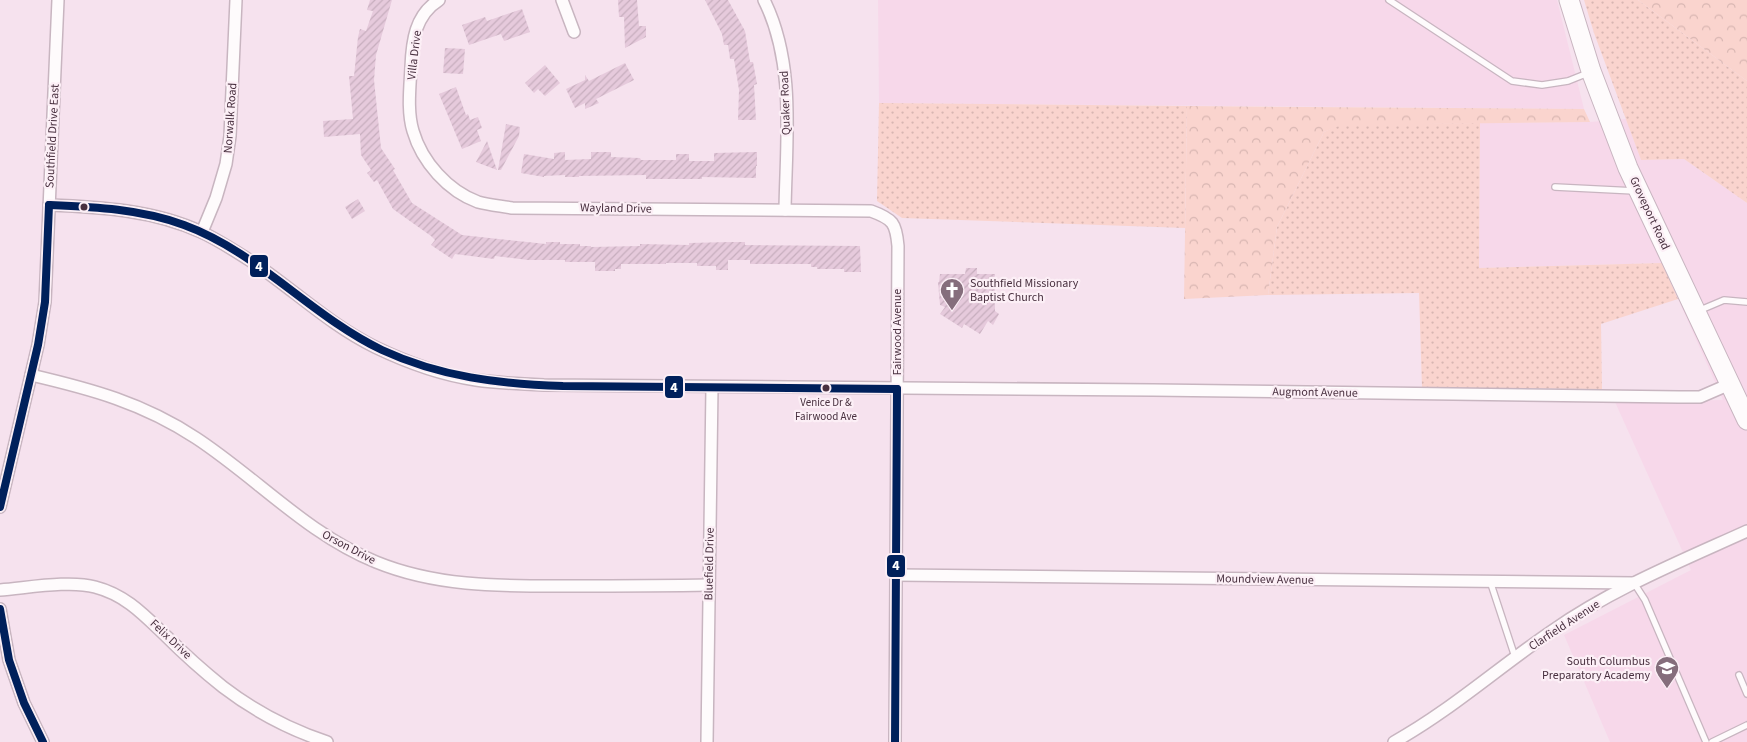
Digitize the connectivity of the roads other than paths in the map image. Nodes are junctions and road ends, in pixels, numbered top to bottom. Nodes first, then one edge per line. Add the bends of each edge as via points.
1 (58, 0) edge
2 (236, 0) edge
3 (439, 0) edge
4 (562, 0) edge
5 (764, 0) edge
6 (1389, 0) edge
7 (1569, 0) edge
8 (574, 32) dead end
9 (1591, 71) junction
10 (410, 89) joint
11 (1555, 187) dead end
12 (1640, 192) junction
13 (49, 205) junction
14 (785, 210) junction
15 (893, 222) joint
16 (202, 232) junction
17 (1747, 302) edge
18 (1696, 312) junction
19 (31, 375) junction
20 (1730, 384) junction
21 (712, 387) junction
22 (897, 389) junction
23 (1747, 420) edge
24 (0, 507) edge
25 (1746, 534) edge
26 (896, 575) junction
27 (1490, 581) junction
28 (1634, 583) junction
29 (709, 585) junction
30 (0, 590) edge
31 (0, 609) edge
32 (1515, 657) junction
33 (1739, 675) dead end
34 (1747, 694) edge
35 (1747, 725) edge
36 (43, 742) edge
37 (327, 742) edge
38 (708, 742) edge
39 (895, 742) edge
40 (1394, 742) edge
41 (1706, 742) edge
42 (1712, 742) edge

1 - 13 street, Southfield Drive East
2 - 16 street, Norwalk Road via 226,164
3 - 10 street, Villa Drive via 424,13 418,24 412,50
4 - 8 street
5 - 14 street, Quaker Road via 784,66
6 - 9 lane via 1512,81 1542,85 1568,81
7 - 9 main road, Groveport Road
9 - 12 main road, Groveport Road
10 - 14 street, Wayland Drive via 413,131 426,159 451,185 478,202 512,208
11 - 12 lane
12 - 18 main road, Groveport Road
13 - 16 street, Augmont Avenue via 132,211
13 - 19 street, Southfield Drive East via 45,302
14 - 15 street, Wayland Drive via 871,211
15 - 22 street, Fairwood Avenue via 898,246
16 - 21 street, Augmont Avenue via 255,264 374,346 441,372 476,380 544,385
17 - 18 lane via 1724,300
18 - 20 main road, Groveport Road
19 - 24 street, Southfield Drive East
19 - 29 street, Orson Drive via 122,399 160,416 223,457 309,525 374,562 401,572 446,582 491,586
20 - 22 street, Augmont Avenue via 1700,397
20 - 23 main road, Groveport Road
21 - 22 street, Augmont Avenue
21 - 29 street, Bluefield Drive
22 - 26 street, Fairwood Avenue
25 - 28 street, Clarfield Avenue
26 - 27 street, Moundview Avenue
26 - 39 street, Fairwood Avenue
27 - 28 street, Moundview Avenue
27 - 32 lane
28 - 32 street, Clarfield Avenue via 1552,630
28 - 41 lane via 1645,600
29 - 38 street, Bluefield Drive
30 - 37 street, Felix Drive via 68,584 111,592 133,605 243,701 282,723
31 - 36 street via 9,660 24,704
32 - 40 street, Clarfield Avenue
33 - 34 lane
35 - 42 lane

